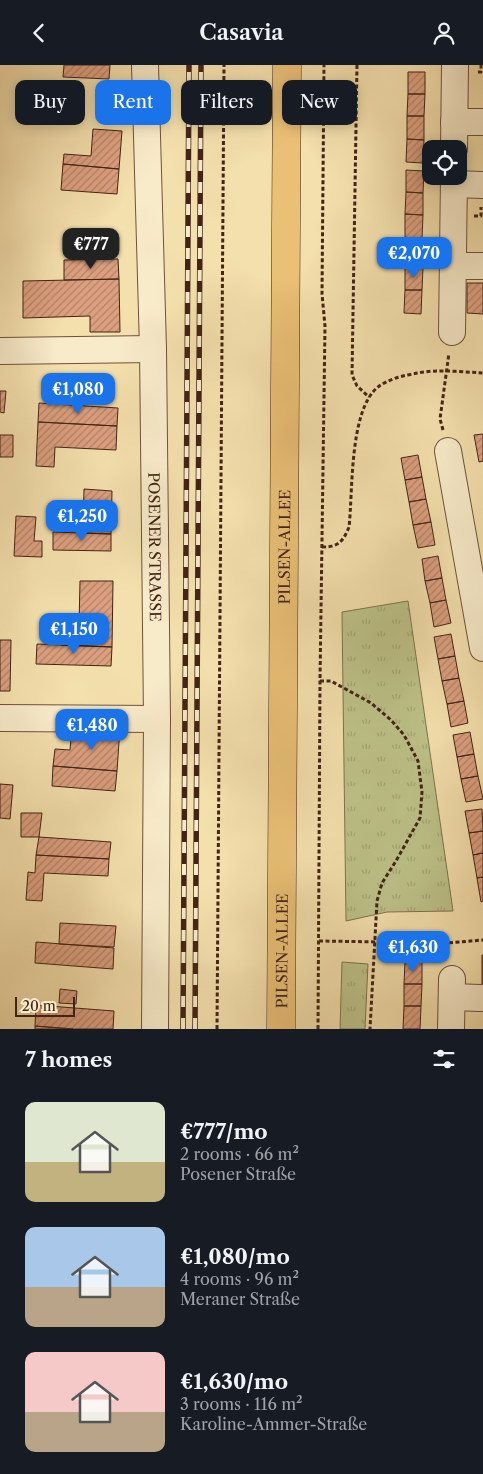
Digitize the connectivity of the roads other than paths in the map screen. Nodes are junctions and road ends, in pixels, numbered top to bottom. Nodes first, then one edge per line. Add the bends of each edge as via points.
1 (145, 65) edge
2 (287, 65) edge
3 (455, 65) edge
4 (454, 122) junction
5 (483, 122) edge
6 (454, 140) edge
7 (467, 182) edge
8 (454, 185) edge
9 (482, 185) dead end
10 (453, 266) junction
11 (483, 266) edge
12 (452, 332) road end
13 (153, 349) junction
14 (0, 351) edge
15 (448, 451) road end
16 (476, 565) edge
17 (482, 636) edge
18 (0, 718) edge
19 (157, 719) junction
20 (480, 998) dead end
21 (154, 1029) edge
22 (281, 1029) edge
23 (452, 1029) edge

1 - 13 street, POSENER STRASSE
2 - 22 main road, PILSEN-ALLEE
3 - 4 street
4 - 5 street
4 - 6 street
7 - 9 street
8 - 10 street
10 - 11 street
10 - 12 street
13 - 14 street
13 - 19 street, POSENER STRASSE
15 - 16 street
16 - 17 street
18 - 19 street
19 - 21 street, POSENER STRASSE
20 - 23 street via 452,988

